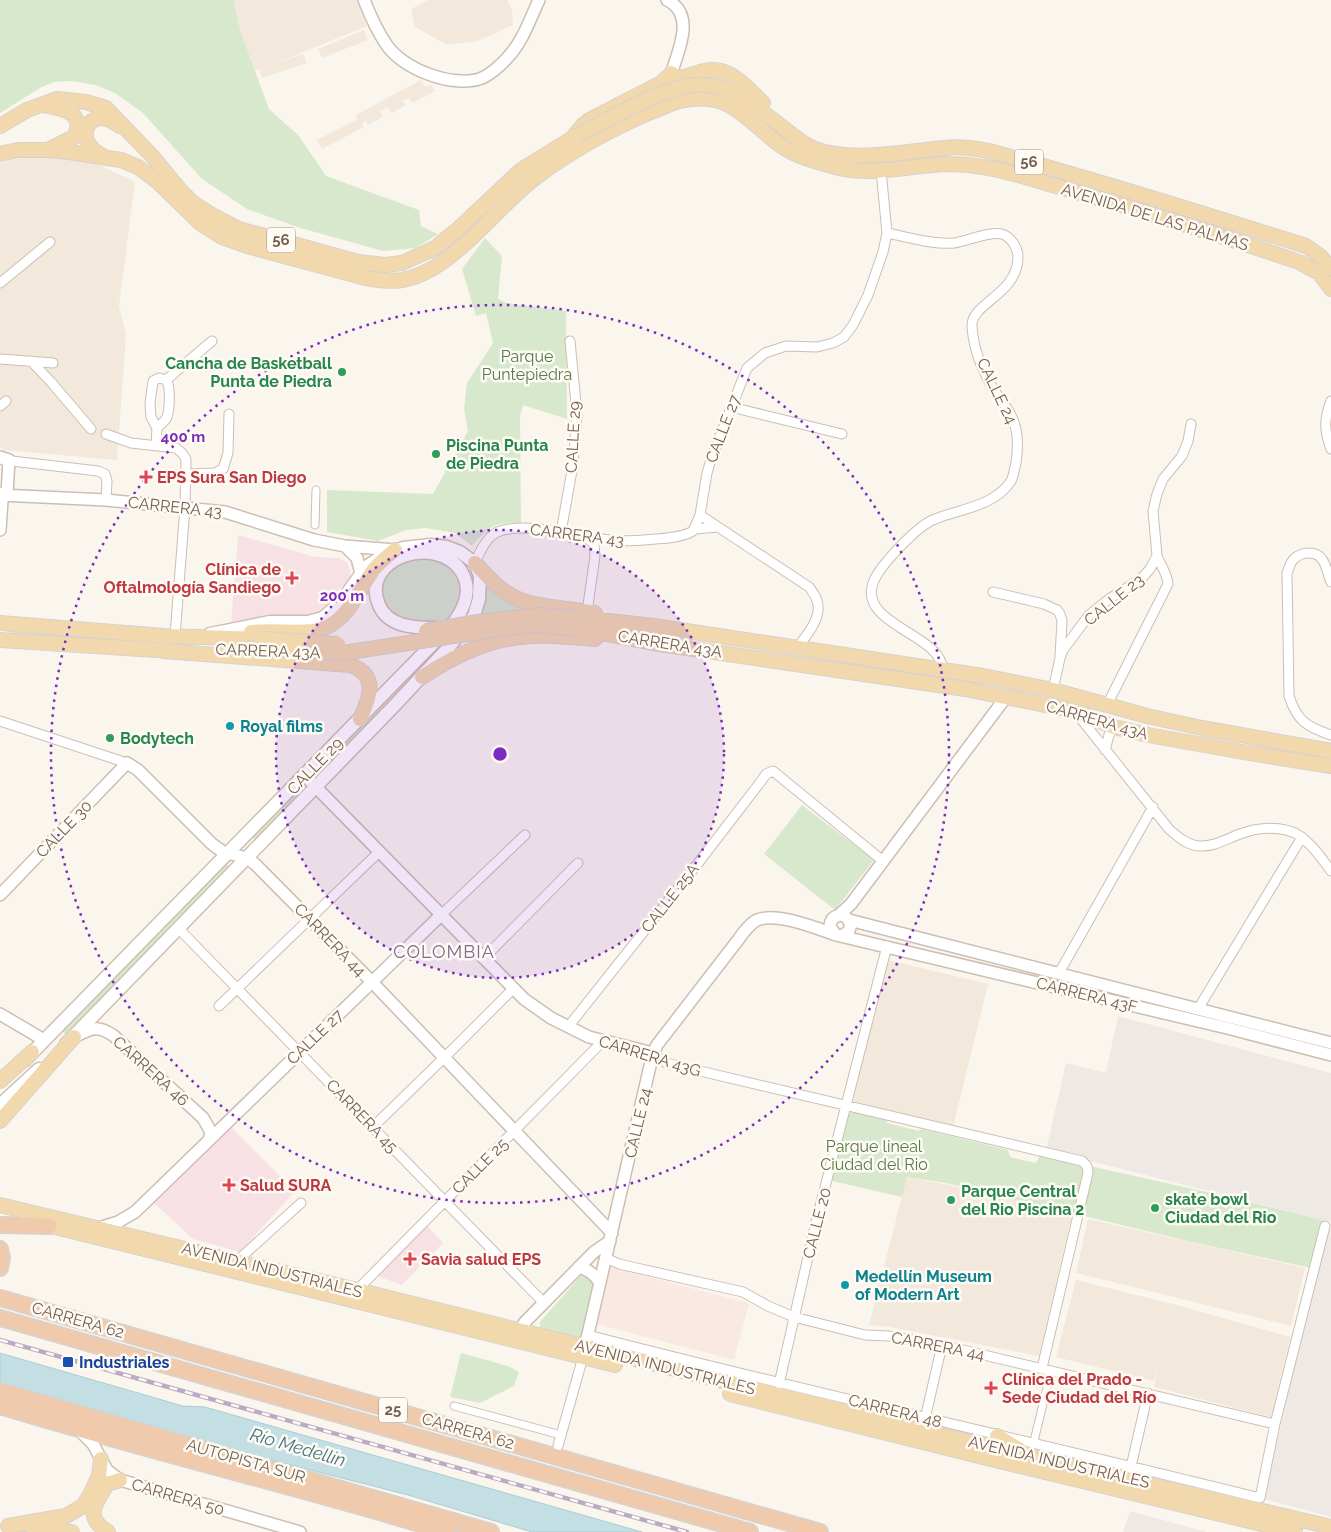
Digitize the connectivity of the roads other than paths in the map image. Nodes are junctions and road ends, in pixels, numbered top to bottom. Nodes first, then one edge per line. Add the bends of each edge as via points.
1 (364, 0) edge
2 (539, 0) edge
3 (669, 1) edge
4 (702, 71) junction
5 (670, 74) junction
6 (707, 99) junction
7 (40, 104) junction
8 (658, 110) junction
9 (0, 126) edge
10 (125, 129) junction
11 (575, 136) junction
12 (47, 150) junction
13 (0, 154) edge
14 (842, 155) junction
15 (106, 158) junction
16 (881, 170) junction
17 (887, 233) junction
18 (50, 242) dead end
19 (1331, 268) edge
20 (0, 284) edge
21 (1331, 289) edge
22 (212, 340) dead end
23 (570, 341) dead end
24 (0, 359) edge
25 (31, 361) junction
26 (53, 363) dead end
27 (166, 380) junction
28 (1331, 400) edge
29 (731, 407) junction
30 (229, 414) dead end
31 (1191, 424) dead end
32 (157, 428) junction
33 (92, 429) dead end
34 (106, 434) dead end
35 (842, 434) dead end
36 (156, 446) junction
37 (1331, 449) edge
38 (3, 459) edge
39 (186, 474) junction
40 (316, 490) dead end
41 (2, 494) edge
42 (106, 500) junction
43 (185, 507) junction
44 (700, 515) junction
45 (315, 525) dead end
46 (718, 527) junction
47 (694, 529) junction
48 (0, 530) edge
49 (561, 532) junction
50 (586, 537) junction
51 (611, 540) junction
52 (345, 546) junction
53 (395, 550) junction
54 (595, 556) junction
55 (1156, 556) junction
56 (475, 563) junction
57 (1150, 569) junction
58 (1162, 569) junction
59 (361, 574) junction
60 (1331, 582) edge
61 (992, 592) dead end
62 (583, 620) junction
63 (0, 623) edge
64 (440, 629) junction
65 (1062, 629) junction
66 (175, 636) junction
67 (200, 636) junction
68 (1071, 638) junction
69 (0, 640) edge
70 (653, 642) junction
71 (797, 648) junction
72 (163, 651) junction
73 (1060, 658) junction
74 (942, 670) junction
75 (422, 677) junction
76 (1053, 690) junction
77 (1006, 697) junction
78 (1107, 705) junction
79 (1075, 711) junction
80 (360, 719) junction
81 (0, 721) edge
82 (1114, 727) junction
83 (1331, 735) edge
84 (1105, 750) junction
85 (1331, 751) edge
86 (127, 762) junction
87 (1331, 766) edge
88 (304, 776) junction
89 (316, 787) junction
90 (1153, 807) junction
91 (526, 835) dead end
92 (1302, 837) junction
93 (378, 853) junction
94 (229, 854) junction
95 (247, 858) junction
96 (883, 862) junction
97 (578, 863) dead end
98 (1331, 871) edge
99 (0, 895) edge
100 (441, 915) junction
101 (310, 918) junction
102 (842, 918) junction
103 (756, 920) joint
104 (803, 923) junction
105 (179, 929) junction
106 (840, 935) junction
107 (886, 946) junction
108 (483, 959) junction
109 (1059, 973) junction
110 (372, 982) junction
111 (237, 988) junction
112 (512, 989) junction
113 (219, 1006) dead end
114 (1198, 1009) junction
115 (0, 1014) edge
116 (568, 1027) junction
117 (74, 1037) junction
118 (44, 1040) junction
119 (602, 1042) junction
120 (1331, 1043) edge
121 (32, 1052) junction
122 (300, 1052) junction
123 (653, 1053) junction
124 (1331, 1055) edge
125 (444, 1058) junction
126 (0, 1081) edge
127 (0, 1090) edge
128 (0, 1105) edge
129 (846, 1105) junction
130 (0, 1121) edge
131 (373, 1127) junction
132 (515, 1132) junction
133 (209, 1140) junction
134 (0, 1199) edge
135 (445, 1201) junction
136 (301, 1203) dead end
137 (0, 1205) edge
138 (14, 1208) junction
139 (0, 1214) edge
140 (0, 1225) edge
141 (49, 1226) junction
142 (1325, 1226) dead end
143 (99, 1228) junction
144 (611, 1237) junction
145 (0, 1249) edge
146 (606, 1258) junction
147 (237, 1261) junction
148 (0, 1268) edge
149 (579, 1268) junction
150 (600, 1283) junction
151 (357, 1290) junction
152 (0, 1298) edge
153 (544, 1303) junction
154 (794, 1317) junction
155 (0, 1318) edge
156 (517, 1335) junction
157 (586, 1346) junction
158 (942, 1346) junction
159 (675, 1358) junction
160 (658, 1365) junction
161 (1046, 1369) junction
162 (779, 1384) junction
163 (253, 1390) junction
164 (0, 1391) edge
165 (1148, 1393) junction
166 (371, 1404) junction
167 (0, 1406) edge
168 (454, 1406) dead end
169 (925, 1419) junction
170 (1275, 1424) junction
171 (78, 1429) junction
172 (561, 1435) junction
173 (997, 1436) junction
174 (1034, 1441) dead end
175 (558, 1446) dead end
176 (1029, 1456) junction
177 (101, 1459) junction
178 (283, 1471) junction
179 (1128, 1478) junction
180 (120, 1480) junction
181 (370, 1508) junction
182 (786, 1522) junction
183 (4, 1526) edge
184 (1331, 1527) edge
185 (72, 1532) edge
186 (108, 1532) edge
187 (300, 1532) edge
188 (447, 1532) edge
189 (491, 1532) edge
190 (750, 1532) edge
191 (808, 1532) edge
192 (820, 1532) edge
193 (1296, 1532) edge

1 - 2 street via 387,45 403,60 430,75 468,81 483,78 505,60 522,38
3 - 5 street via 678,9 684,22
4 - 5 main road via 681,78
4 - 6 main road via 700,81
4 - 14 main road via 728,72 793,131 816,146
5 - 8 street
5 - 11 main road via 661,83 591,119
6 - 8 main road, AVENIDA DE LAS PALMAS / 56 via 676,102
6 - 16 main road, AVENIDA DE LAS PALMAS / 56 via 741,112 794,154 837,168
7 - 9 main road, AVENIDA DE LAS PALMAS / 56
7 - 10 main road, AVENIDA DE LAS PALMAS / 56 via 57,99 95,104 106,108
7 - 12 main road via 63,109 74,115 77,122 76,134 71,139
8 - 15 main road, AVENIDA DE LAS PALMAS / 56 via 604,135 562,160 521,190 438,266 401,280 366,278 231,241 200,223 138,167
10 - 11 main road, AVENIDA DE LAS PALMAS / 56 via 187,197 239,229 358,262 385,265 402,263 435,248 521,170
10 - 15 main road via 104,118 91,122 86,141 90,148
11 - 14 main road, AVENIDA DE LAS PALMAS / 56, bridge via 675,88 706,85 728,90 752,104 799,142 816,150
12 - 13 main road, AVENIDA DE LAS PALMAS / 56
12 - 15 main road, AVENIDA DE LAS PALMAS / 56
14 - 19 main road, AVENIDA DE LAS PALMAS / 56 via 946,147 989,151 1169,202 1306,246
16 - 17 street
16 - 21 main road, AVENIDA DE LAS PALMAS / 56 via 948,164 1005,171 1299,262 1319,273
17 - 29 street, CALLE 27 via 884,252 868,295 844,337 816,347 786,346 765,353 747,368
17 - 74 street, CALLE 24 via 942,243 1003,235 1018,251 1016,272 1009,285 978,312 972,322 974,340 987,378 1014,421 1017,457 1012,479 995,496 933,519 922,527 890,558 872,583 874,606 923,642 940,658
18 - 20 street
22 - 27 street
23 - 49 street, CALLE 29 via 577,414 573,465
24 - 25 street
25 - 26 street
25 - 33 street
27 - 32 street via 170,387 167,414
27 - 32 street via 159,378 152,384 151,415
28 - 37 street via 1326,415 1326,434
29 - 35 street
29 - 44 street, CALLE 27 via 707,473
30 - 39 street via 228,453 223,469 214,473
31 - 55 street, CALLE 23 via 1182,456 1163,479 1157,494 1153,511
32 - 36 street
34 - 36 street via 131,443
36 - 39 street via 176,448 182,453 186,459
38 - 41 street
38 - 42 street via 98,471 105,474 107,481
39 - 43 street
40 - 45 street
41 - 42 street, CARRERA 43
41 - 48 street
42 - 43 street, CARRERA 43
43 - 52 street, CARRERA 43 via 225,512 298,536
43 - 66 street
44 - 46 street
44 - 47 street
46 - 47 street, CARRERA 43
46 - 71 street via 810,587 818,602 818,614
47 - 51 street, CARRERA 43 via 668,538 626,542
49 - 50 street, CARRERA 43
49 - 56 street, CARRERA 43 via 525,528 497,532 487,541
50 - 51 street, CARRERA 43
50 - 54 street via 594,544
51 - 54 street
52 - 53 street, CARRERA 43
52 - 59 street via 357,558
53 - 56 main road via 416,545 438,545 460,552
53 - 59 main road via 373,562
53 - 67 main road via 373,571 338,620 322,629
54 - 62 street
55 - 57 street, CALLE 23
55 - 58 street
56 - 62 main road via 514,597
56 - 75 main road, CALLE 29 via 481,583 474,616
57 - 58 street
57 - 68 street, CALLE 23 via 1141,579 1089,615
58 - 78 street via 1168,584
59 - 67 main road via 336,608 316,621 270,622
60 - 83 street via 1321,557 1310,552 1293,559 1286,581 1289,696 1300,720
61 - 65 street via 1057,610
62 - 64 main road, CARRERA 43A, bridge via 538,615
62 - 70 main road, CARRERA 43A
62 - 71 main road, CARRERA 43A via 654,626
62 - 72 main road, CARRERA 43A, bridge via 520,626 344,653 248,648
63 - 66 main road, CARRERA 43A
64 - 67 main road, CARRERA 43A, bridge via 343,644
64 - 80 main road, CALLE 29, bridge via 410,627 390,619 380,606 376,588 380,574 390,562 412,554 430,553 446,557 464,576 467,591 461,612 447,630
65 - 68 street
65 - 73 street
66 - 67 main road, CARRERA 43A
68 - 73 street, CALLE 23
69 - 72 main road, CARRERA 43A
70 - 75 main road via 546,635 520,637 498,641 464,654
70 - 77 main road, CARRERA 43A
71 - 74 main road, CARRERA 43A
72 - 80 main road via 350,665 362,671 370,687 369,701
73 - 76 street, CALLE 23
74 - 76 main road, CARRERA 43A
75 - 89 main road, CALLE 29
76 - 78 main road, CARRERA 43A
77 - 79 main road, CARRERA 43A
77 - 96 street
78 - 85 main road, CARRERA 43A via 1202,728
79 - 82 main road, CARRERA 43A
79 - 84 street
80 - 88 main road, CALLE 29
81 - 86 street, CARRERA 44
82 - 84 street
82 - 87 main road, CARRERA 43A via 1193,744
84 - 90 street
86 - 94 street, CARRERA 44 via 212,844
86 - 99 street, CALLE 30
88 - 89 street, CARRERA 43G
88 - 94 main road, CALLE 29
89 - 93 street, CARRERA 43G
89 - 95 main road, CALLE 29
90 - 92 street via 1179,838 1199,846 1223,842 1254,830 1280,829
90 - 109 street
91 - 100 street, CALLE 27
92 - 98 street
92 - 114 street
93 - 100 street, CARRERA 43G
93 - 101 street
94 - 95 street, CARRERA 44
94 - 118 main road, CALLE 29
95 - 101 street, CARRERA 44
95 - 105 main road, CALLE 29
96 - 102 street
96 - 116 street, CALLE 25A via 773,771 762,780
97 - 108 street
100 - 108 street, CARRERA 43G
100 - 110 street, CALLE 27
101 - 110 street, CARRERA 44
101 - 111 street
102 - 104 street, CARRERA 43F
102 - 106 street via 850,927
102 - 106 street via 830,927
102 - 109 street, CARRERA 43F
103 - 104 street, CARRERA 43F via 768,918
103 - 123 street, CALLE 24
104 - 106 street, CARRERA 43F
105 - 111 street, CARRERA 45
105 - 117 main road, CALLE 29
106 - 107 street, CARRERA 43F
107 - 124 street, CARRERA 43F
107 - 129 street, CALLE 20
108 - 112 street, CARRERA 43G
109 - 114 street, CARRERA 43F
110 - 122 street, CALLE 27
110 - 125 street, CARRERA 44
111 - 113 street
111 - 122 street, CARRERA 45
112 - 116 street, CARRERA 43G via 537,1009
112 - 125 street
114 - 120 street, CARRERA 43F
115 - 118 street
116 - 119 street, CARRERA 43G
117 - 128 main road, CALLE 29
117 - 130 main road
117 - 133 street, CARRERA 46 via 99,1028 114,1036 203,1118 210,1132
118 - 121 main road, CALLE 29
119 - 123 street, CARRERA 43G
119 - 132 street, CALLE 25
121 - 126 main road
121 - 127 main road, CALLE 29
122 - 131 street, CARRERA 45
122 - 133 street, CALLE 27
123 - 129 street, CARRERA 43G via 666,1063
123 - 144 street, CALLE 24
125 - 131 street
125 - 132 street, CARRERA 44
129 - 154 street, CALLE 20
129 - 161 street, CARRERA 43G via 1074,1158 1087,1166
131 - 135 street, CARRERA 45
132 - 135 street, CALLE 25
132 - 144 street, CARRERA 44
133 - 143 street, CALLE 27 via 135,1212
134 - 138 main road
135 - 151 street, CALLE 25
135 - 153 street, CARRERA 45
136 - 147 street
137 - 138 main road, AVENIDA INDUSTRIALES
138 - 143 main road, AVENIDA INDUSTRIALES
139 - 141 main road, AVENIDA INDUSTRIALES
140 - 141 highway
141 - 156 main road, AVENIDA INDUSTRIALES
142 - 170 street
143 - 147 main road, AVENIDA INDUSTRIALES
144 - 146 street, CALLE 24
144 - 149 street
145 - 148 highway
146 - 150 street, CALLE 24
146 - 154 street, CARRERA 44 via 619,1264 743,1292
147 - 151 main road, AVENIDA INDUSTRIALES
149 - 150 street via 595,1275
149 - 153 street
150 - 157 street, CALLE 24
151 - 156 main road, AVENIDA INDUSTRIALES
152 - 166 highway, CARRERA 62 / 25
153 - 156 street
154 - 158 street, CARRERA 44 via 864,1335 889,1336
154 - 162 street, CALLE 20
155 - 163 highway, CARRERA 62 / 25
156 - 157 main road, AVENIDA INDUSTRIALES
157 - 159 street, CARRERA 48
157 - 160 main road, AVENIDA INDUSTRIALES
157 - 172 street, CALLE 24
157 - 179 main road, AVENIDA INDUSTRIALES
158 - 161 street, CARRERA 44
158 - 169 street
159 - 160 main road
159 - 162 street, CARRERA 48
160 - 176 main road, AVENIDA INDUSTRIALES
161 - 165 street, CARRERA 44
161 - 174 street
162 - 169 street, CARRERA 48
163 - 166 highway
163 - 190 highway, CARRERA 62 / 25
164 - 178 highway, AUTOPISTA SUR
165 - 170 street, CARRERA 44
165 - 179 street
166 - 182 highway, CARRERA 62 / 25
167 - 171 highway, AUTOPISTA SUR
168 - 172 street
169 - 173 street, CARRERA 48
170 - 179 street, CARRERA 48 via 1260,1498
171 - 177 street, CARRERA 50 via 93,1444
171 - 181 highway, AUTOPISTA SUR
172 - 175 street, CALLE 24
173 - 176 main road
173 - 179 street, CARRERA 48
176 - 179 main road, AVENIDA INDUSTRIALES
177 - 180 street, CARRERA 50 via 111,1474
177 - 183 main road via 99,1476 83,1506 66,1516
178 - 181 highway
178 - 189 highway, AUTOPISTA SUR
179 - 184 main road, AVENIDA INDUSTRIALES
179 - 193 main road, AVENIDA INDUSTRIALES
180 - 186 main road via 107,1484 93,1511 96,1523
180 - 187 street, CARRERA 50
181 - 188 highway, AUTOPISTA SUR
182 - 191 highway
182 - 192 highway, CARRERA 62 / 25
183 - 185 main road

